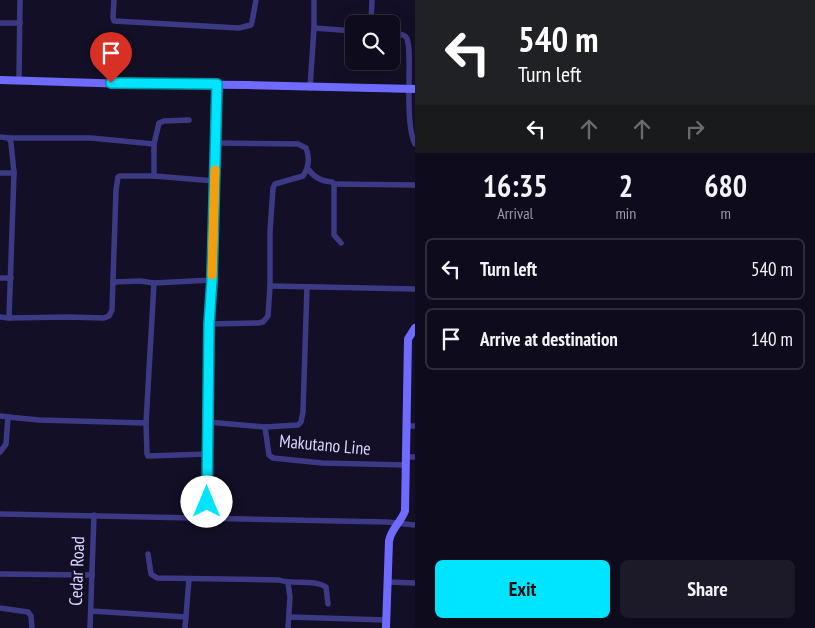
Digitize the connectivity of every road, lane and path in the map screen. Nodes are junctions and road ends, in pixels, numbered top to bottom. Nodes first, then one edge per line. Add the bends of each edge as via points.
1 (20, 0) edge
2 (114, 0) edge
3 (256, 0) edge
4 (314, 0) edge
5 (372, 0) edge
6 (371, 15) edge
7 (0, 22) edge
8 (20, 23) junction
9 (314, 28) junction
10 (345, 30) edge
11 (400, 34) edge
12 (0, 80) edge
13 (19, 80) junction
14 (217, 84) junction
15 (310, 88) junction
16 (412, 89) edge
17 (189, 120) dead end
18 (0, 138) edge
19 (9, 138) junction
20 (216, 143) junction
21 (154, 144) junction
22 (415, 144) edge
23 (308, 169) junction
24 (0, 173) edge
25 (14, 173) junction
26 (154, 176) junction
27 (215, 181) junction
28 (334, 184) junction
29 (415, 185) edge
30 (341, 242) dead end
31 (0, 278) edge
32 (11, 278) junction
33 (212, 280) junction
34 (113, 282) junction
35 (154, 283) junction
36 (270, 286) junction
37 (307, 287) junction
38 (415, 289) edge
39 (0, 316) edge
40 (9, 318) junction
41 (209, 324) junction
42 (415, 328) edge
43 (0, 416) edge
44 (8, 417) junction
45 (208, 422) junction
46 (146, 423) junction
47 (411, 426) edge
48 (265, 428) junction
49 (0, 452) edge
50 (208, 454) junction
51 (415, 457) edge
52 (406, 461) junction
53 (0, 514) edge
54 (94, 515) junction
55 (207, 518) junction
56 (398, 524) junction
57 (415, 525) edge
58 (148, 554) dead end
59 (0, 574) edge
60 (92, 575) junction
61 (189, 579) junction
62 (387, 582) junction
63 (288, 583) junction
64 (415, 583) edge
65 (328, 604) dead end
66 (0, 608) edge
67 (90, 611) junction
68 (186, 617) junction
69 (289, 617) junction
70 (386, 624) edge
71 (32, 628) edge
72 (90, 628) edge
73 (185, 628) edge
74 (288, 628) edge

1 - 8 street
2 - 3 street via 114,21 239,28 252,22
4 - 9 street
5 - 6 street
7 - 8 street
8 - 13 street
9 - 10 street
9 - 15 street
11 - 16 street via 407,38 409,46
12 - 13 street
13 - 14 street
14 - 15 street
14 - 20 street
15 - 16 street
16 - 22 street via 410,129
17 - 21 street via 161,121
18 - 19 street
19 - 21 street via 91,138
19 - 25 street via 13,147
20 - 23 street via 298,144 306,148
20 - 27 street
21 - 26 street
23 - 28 street via 314,177
23 - 36 street via 303,176 275,184 273,188
24 - 25 street
25 - 32 street
26 - 27 street
26 - 34 street via 120,176 117,179
27 - 33 street
28 - 29 street
28 - 30 street via 334,234
31 - 32 street
32 - 40 street
33 - 35 street
33 - 41 street
34 - 35 street
34 - 40 street via 112,310 104,318
35 - 46 street
36 - 37 street
36 - 41 street via 268,316 263,322
37 - 38 street
37 - 48 street via 302,422
39 - 40 street
41 - 45 street
42 - 47 street via 408,338
43 - 44 street
44 - 46 street
44 - 49 street via 6,444
45 - 48 street
45 - 50 street
46 - 50 street via 148,456
47 - 52 street
48 - 52 street, Makutano Line via 269,455 273,458 322,463
50 - 55 street
51 - 52 street
52 - 56 street via 405,511
53 - 54 street
54 - 55 street
54 - 60 street, Cedar Road
55 - 56 street
56 - 57 street
56 - 62 street via 388,541
58 - 61 street via 153,577
59 - 60 street
60 - 67 street, Cedar Road
61 - 63 street via 279,580
61 - 68 street
62 - 64 street
62 - 70 street
63 - 65 street via 321,584 326,587
63 - 69 street
66 - 71 street via 28,612
67 - 68 street
67 - 72 street, Cedar Road
68 - 73 street
69 - 70 street
69 - 74 street

